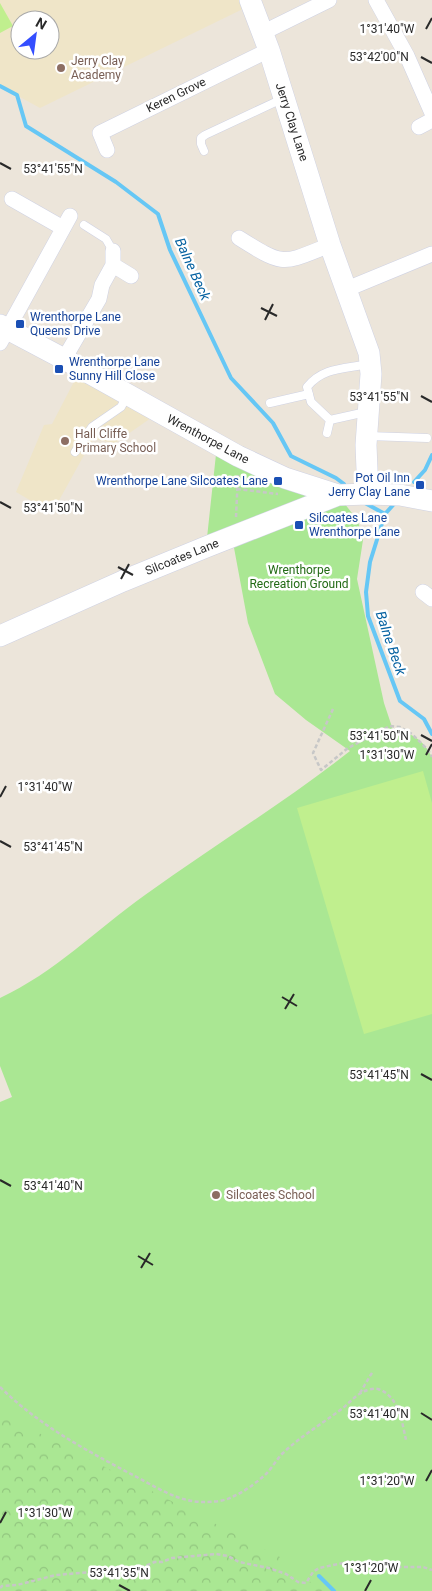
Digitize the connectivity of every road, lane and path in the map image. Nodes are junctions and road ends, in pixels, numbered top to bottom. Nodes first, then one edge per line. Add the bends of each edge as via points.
1 (250, 0) edge
2 (329, 0) edge
3 (376, 0) edge
4 (266, 41) junction
5 (284, 98) junction
6 (432, 113) edge
7 (107, 150) dead end
8 (204, 151) dead end
9 (12, 199) dead end
10 (84, 225) dead end
11 (239, 238) dead end
12 (330, 244) junction
13 (432, 254) edge
14 (113, 258) junction
15 (131, 276) dead end
16 (347, 288) junction
17 (2, 332) edge
18 (64, 359) junction
19 (370, 364) junction
20 (309, 394) junction
21 (128, 395) junction
22 (270, 403) dead end
23 (367, 411) junction
24 (330, 420) junction
25 (327, 433) dead end
26 (366, 436) junction
27 (427, 438) dead end
28 (75, 452) dead end
29 (238, 456) junction
30 (368, 494) junction
31 (338, 495) junction
32 (431, 497) edge
33 (235, 535) junction
34 (0, 636) edge
35 (333, 709) dead end
36 (432, 757) edge
37 (373, 1371) dead end
38 (0, 1388) edge
39 (360, 1394) junction
40 (406, 1440) dead end
41 (432, 1570) edge
42 (0, 1588) edge

1 - 4 street, Jerry Clay Lane
2 - 4 street
3 - 6 street via 407,56
4 - 5 street, Jerry Clay Lane
4 - 7 street, Keren Grove via 100,133
5 - 8 lane via 205,135 201,138
5 - 12 street, Jerry Clay Lane
9 - 17 street via 66,222
10 - 14 lane via 106,239
11 - 12 street via 282,261 291,261
12 - 16 street, Jerry Clay Lane
13 - 16 street
14 - 15 street
14 - 18 street via 99,300
16 - 19 street, Jerry Clay Lane
17 - 18 street, Wrenthorpe Lane
18 - 21 street, Wrenthorpe Lane
19 - 20 lane via 323,372 307,387
19 - 23 street, Jerry Clay Lane
20 - 22 lane
20 - 24 lane via 311,402
21 - 28 lane via 121,407 92,427
21 - 29 street, Wrenthorpe Lane
23 - 24 lane
23 - 26 street, Jerry Clay Lane
24 - 25 lane
26 - 27 lane
26 - 30 street, Jerry Clay Lane
29 - 31 street, Wrenthorpe Lane via 285,478
29 - 33 path
30 - 31 street, Wrenthorpe Lane
30 - 32 street, Wrenthorpe Lane
31 - 33 street, Silcoates Lane
33 - 34 street, Silcoates Lane
35 - 36 path via 312,753 321,770 348,748 390,726 412,734
37 - 39 path
38 - 39 path via 74,1444 182,1499 205,1502 230,1498 247,1489 282,1454
39 - 40 path via 378,1389 390,1396 398,1408
41 - 42 path via 378,1568 348,1562 319,1568 306,1583 269,1568 216,1554 172,1558 140,1568 56,1575

